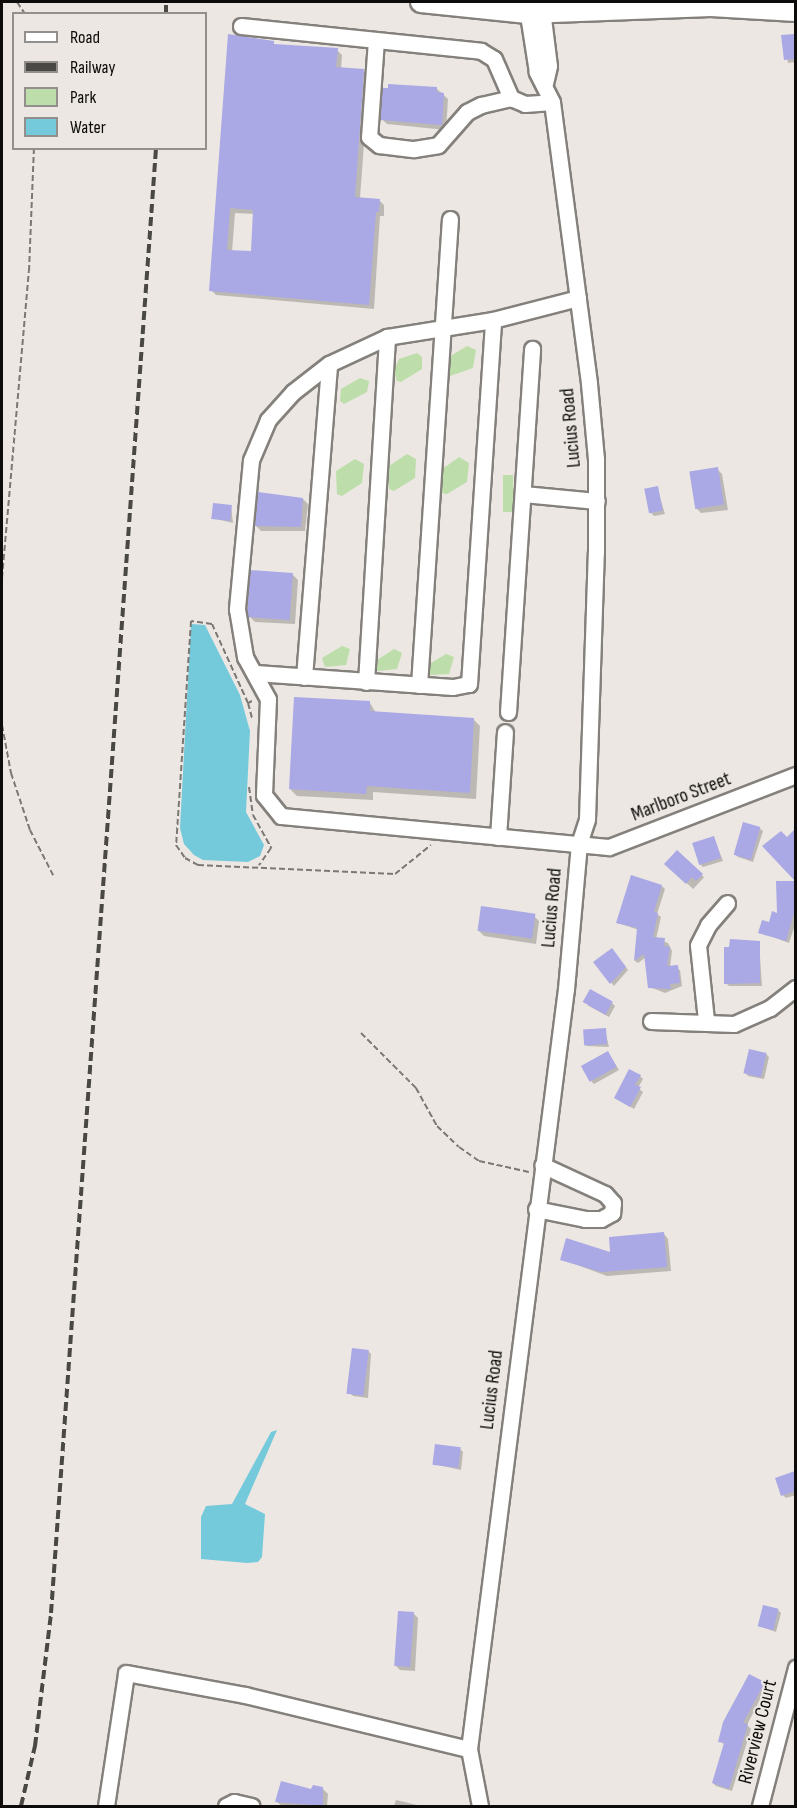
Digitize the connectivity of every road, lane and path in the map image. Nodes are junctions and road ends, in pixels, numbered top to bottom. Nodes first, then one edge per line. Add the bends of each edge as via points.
1 (422, 2) edge
2 (714, 4) edge
3 (534, 7) edge
4 (618, 7) edge
5 (795, 11) edge
6 (241, 26) dead end
7 (376, 40) junction
8 (512, 98) junction
9 (552, 102) junction
10 (34, 150) edge
11 (450, 219) dead end
12 (578, 298) junction
13 (493, 320) junction
14 (441, 328) junction
15 (387, 337) junction
16 (532, 349) dead end
17 (329, 364) junction
18 (523, 494) junction
19 (597, 501) junction
20 (2, 578) edge
21 (255, 673) junction
22 (304, 677) junction
23 (366, 681) junction
24 (418, 685) junction
25 (265, 694) junction
26 (508, 712) dead end
27 (2, 725) edge
28 (505, 732) dead end
29 (795, 775) edge
30 (498, 837) junction
31 (579, 844) junction
32 (431, 845) dead end
33 (53, 875) dead end
34 (727, 903) dead end
35 (795, 988) edge
36 (706, 1020) junction
37 (651, 1021) dead end
38 (361, 1033) dead end
39 (541, 1168) junction
40 (536, 1209) junction
41 (795, 1668) edge
42 (469, 1749) junction
43 (106, 1806) edge
44 (226, 1806) edge
45 (252, 1806) edge
46 (480, 1806) edge
47 (760, 1806) edge

1 - 3 main road
2 - 4 main road
2 - 5 main road
3 - 4 main road
3 - 9 street, Lucius Road via 549,66 545,83
6 - 7 street
7 - 8 street via 481,51 494,58
7 - 8 street via 369,137 379,145 414,149 438,145 467,112
8 - 9 street via 525,104
9 - 12 street, Lucius Road
10 - 20 path via 29,271
11 - 14 street
12 - 13 street
12 - 19 street, Lucius Road via 589,382
13 - 14 street
13 - 24 street via 469,684
14 - 15 street
14 - 24 street
15 - 17 street
15 - 23 street
16 - 18 street
17 - 21 street via 293,392 268,420 251,460 237,609 245,657
17 - 22 street
18 - 19 street
18 - 26 street
19 - 31 street, Lucius Road via 587,819
21 - 22 street
21 - 25 street
22 - 23 street
23 - 24 street
25 - 30 street, Marlboro Street via 264,795 281,816
25 - 32 path via 248,704 212,624 191,621 176,845 185,858 198,865 395,874
27 - 33 path via 11,772 27,820
28 - 30 street
29 - 31 street, Marlboro Street via 609,847
30 - 31 street, Marlboro Street
31 - 39 street, Lucius Road via 566,988
34 - 36 street via 708,925 698,945
35 - 36 street via 748,1020 734,1024
36 - 37 street
38 - 39 path via 416,1088 437,1126 459,1147 479,1161 517,1172
39 - 40 street, Lucius Road
39 - 40 street via 605,1194 613,1203 612,1213 601,1219 585,1219
40 - 42 street, Lucius Road
41 - 47 street, Riverview Court
42 - 43 street via 245,1695 126,1673
42 - 46 street, Lucius Road
44 - 45 street via 234,1802

